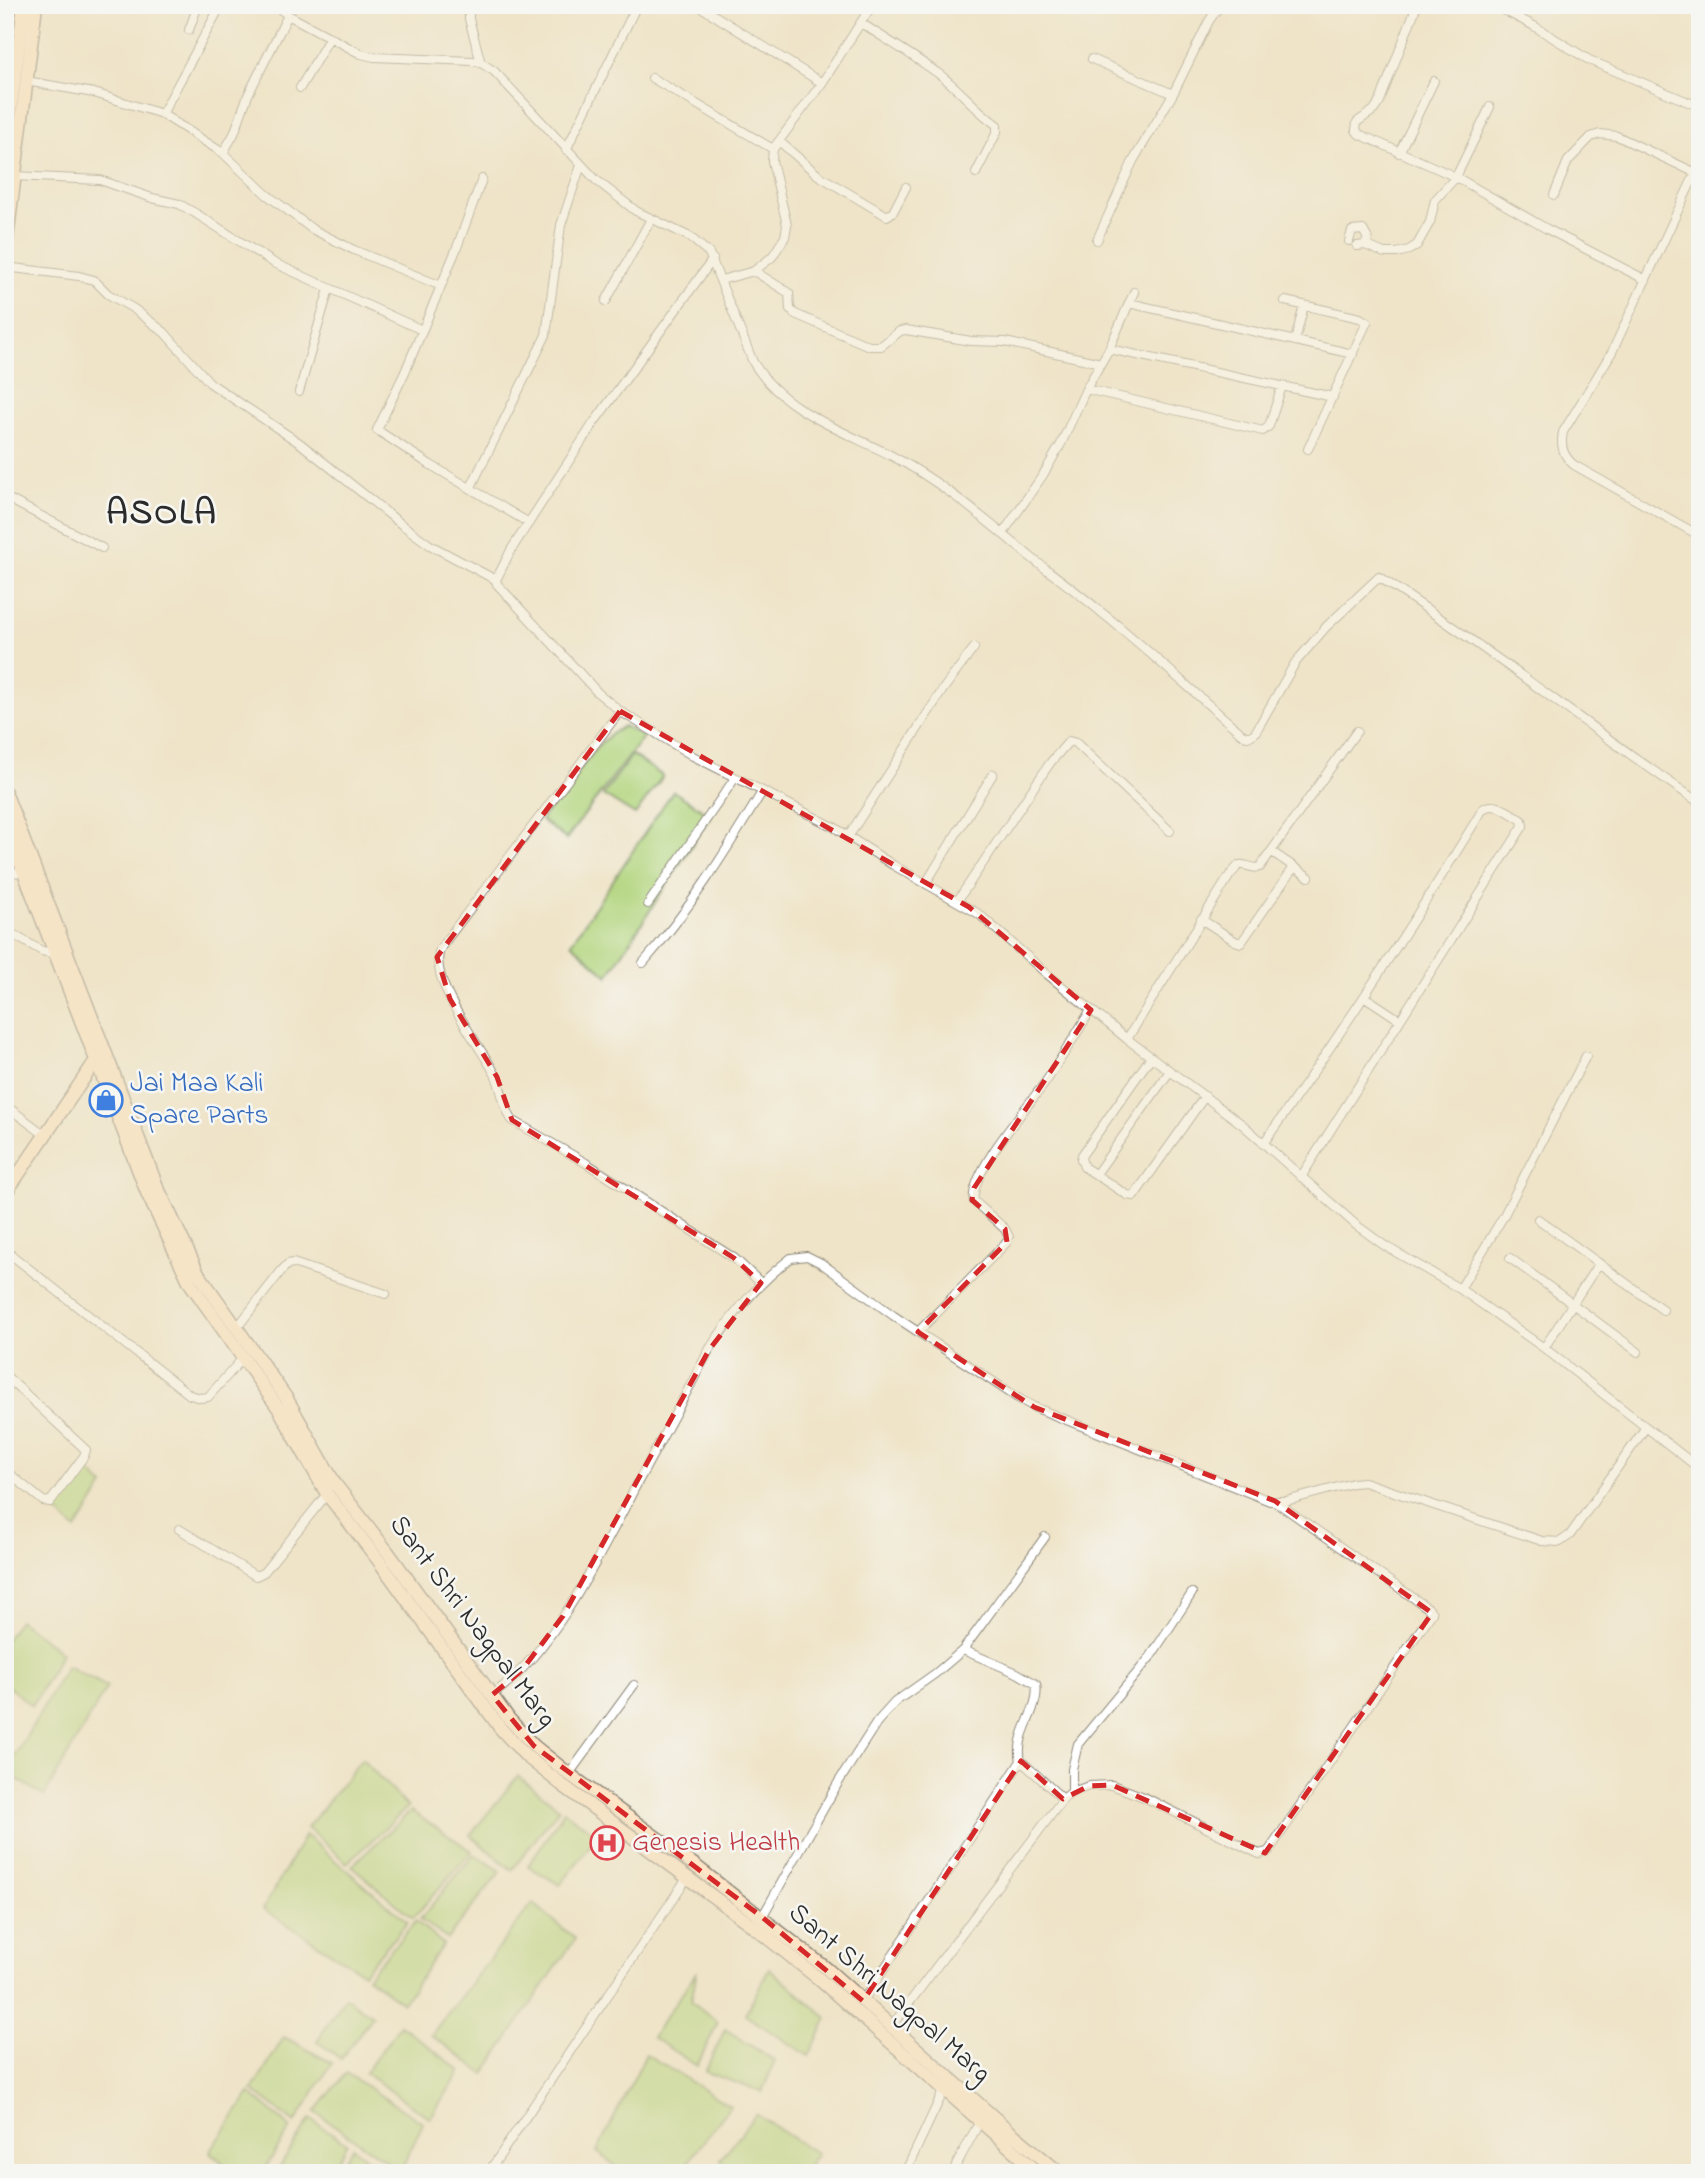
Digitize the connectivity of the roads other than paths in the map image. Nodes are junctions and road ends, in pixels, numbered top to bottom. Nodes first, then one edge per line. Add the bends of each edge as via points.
1 (24, 5) edge
2 (36, 5) edge
3 (198, 5) edge
4 (221, 5) edge
5 (274, 5) edge
6 (469, 5) edge
7 (637, 5) edge
8 (872, 5) edge
9 (1220, 5) edge
10 (1418, 5) edge
11 (1494, 5) edge
12 (700, 6) edge
13 (288, 15) junction
14 (861, 23) junction
15 (189, 30) dead end
16 (330, 37) junction
17 (1092, 59) dead end
18 (481, 63) junction
19 (652, 78) dead end
20 (26, 81) junction
21 (1434, 81) dead end
22 (821, 83) junction
23 (300, 88) dead end
24 (1173, 94) junction
25 (1490, 107) dead end
26 (1700, 107) edge
27 (162, 114) junction
28 (776, 145) junction
29 (566, 150) junction
30 (5, 152) edge
31 (223, 153) junction
32 (1399, 153) junction
33 (1700, 163) edge
34 (581, 165) junction
35 (1694, 172) junction
36 (976, 173) dead end
37 (14, 176) junction
38 (1456, 177) junction
39 (482, 179) dead end
40 (906, 187) dead end
41 (1553, 195) dead end
42 (651, 219) junction
43 (1097, 240) dead end
44 (1357, 244) dead end
45 (5, 254) edge
46 (713, 259) junction
47 (5, 267) edge
48 (754, 271) junction
49 (721, 280) junction
50 (1646, 280) junction
51 (441, 286) junction
52 (329, 289) junction
53 (1134, 292) dead end
54 (606, 300) dead end
55 (1285, 301) dead end
56 (1129, 303) junction
57 (1304, 305) junction
58 (422, 330) junction
59 (1295, 341) junction
60 (1109, 349) junction
61 (1353, 354) junction
62 (1101, 363) junction
63 (1282, 386) junction
64 (1086, 389) junction
65 (299, 392) dead end
66 (1333, 397) junction
67 (1308, 449) dead end
68 (471, 487) junction
69 (5, 497) edge
70 (529, 523) junction
71 (1003, 533) junction
72 (1700, 536) edge
73 (102, 548) dead end
74 (496, 580) junction
75 (974, 648) dead end
76 (620, 712) junction
77 (1357, 731) dead end
78 (993, 774) dead end
79 (735, 778) junction
80 (5, 792) edge
81 (762, 792) junction
82 (1700, 803) edge
83 (5, 823) edge
84 (1170, 831) dead end
85 (848, 837) junction
86 (1272, 852) junction
87 (1294, 867) junction
88 (5, 872) edge
89 (24, 873) junction
90 (1309, 877) dead end
91 (926, 883) junction
92 (958, 900) junction
93 (648, 904) dead end
94 (1201, 919) junction
95 (5, 930) edge
96 (56, 954) junction
97 (643, 962) dead end
98 (1365, 997) junction
99 (1091, 1010) junction
100 (1400, 1020) junction
101 (1127, 1040) junction
102 (101, 1054) junction
103 (1586, 1056) dead end
104 (1151, 1057) junction
105 (1170, 1071) junction
106 (1205, 1097) junction
107 (5, 1105) edge
108 (45, 1135) junction
109 (1263, 1144) junction
110 (1096, 1174) junction
111 (1301, 1177) junction
112 (7, 1190) edge
113 (1538, 1219) dead end
114 (5, 1250) edge
115 (1510, 1258) dead end
116 (1599, 1263) junction
117 (761, 1283) junction
118 (1460, 1289) junction
119 (386, 1294) dead end
120 (1572, 1304) junction
121 (1663, 1310) dead end
122 (232, 1332) junction
123 (918, 1332) junction
124 (1544, 1348) junction
125 (1638, 1352) dead end
126 (243, 1358) junction
127 (5, 1375) edge
128 (1646, 1427) junction
129 (1700, 1469) edge
130 (5, 1470) edge
131 (327, 1494) junction
132 (1275, 1502) junction
133 (179, 1528) dead end
134 (1045, 1537) dead end
135 (1192, 1593) dead end
136 (963, 1650) junction
137 (634, 1685) dead end
138 (487, 1698) junction
139 (1021, 1761) junction
140 (569, 1774) junction
141 (1072, 1792) junction
142 (1063, 1799) junction
143 (687, 1860) junction
144 (682, 1875) junction
145 (762, 1917) junction
146 (863, 2001) junction
147 (891, 2027) junction
148 (944, 2090) junction
149 (980, 2121) junction
150 (488, 2173) edge
151 (905, 2173) edge
152 (952, 2173) edge
153 (1039, 2173) edge
154 (1060, 2173) edge

1 - 30 street
2 - 20 street
3 - 15 street
4 - 27 street
5 - 13 street
6 - 18 street
7 - 29 street
8 - 14 street
9 - 24 street
10 - 32 street via 1380,101 1356,126 1359,134
11 - 26 street via 1589,60
12 - 22 street
13 - 16 street
13 - 31 street
14 - 22 street
14 - 36 street via 940,75 997,125
16 - 18 street via 374,57
16 - 23 street
17 - 24 street
18 - 29 street via 505,82
19 - 28 street
20 - 27 street via 94,93
20 - 37 street
21 - 32 street
22 - 28 street
24 - 43 street via 1133,162
25 - 38 street
27 - 31 street
28 - 40 street via 887,216
28 - 48 street via 772,161 787,233 772,257
29 - 34 street
31 - 51 street via 312,229
32 - 38 street
33 - 35 street
34 - 42 street
34 - 68 street via 561,225 547,335
35 - 41 street via 1617,136 1600,134 1591,137 1568,161
35 - 50 street
37 - 45 street
37 - 52 street via 100,180 178,204 274,263
38 - 44 street via 1435,200 1430,222 1416,245 1404,252 1384,253
38 - 50 street
39 - 51 street
42 - 46 street via 690,237
42 - 54 street
46 - 49 street
46 - 70 street via 593,424
47 - 74 street via 98,282 108,294 164,332 210,383 301,444 411,531
48 - 49 street
48 - 62 street via 789,293 790,309 796,314 869,346 881,346 906,330 1005,342
49 - 71 street via 753,362 780,394 924,474
50 - 72 street via 1604,368 1563,432 1563,451 1574,465
51 - 58 street
52 - 58 street
52 - 65 street
53 - 56 street
55 - 57 street
56 - 59 street
56 - 60 street
57 - 59 street
57 - 61 street via 1367,320
58 - 68 street via 377,430
59 - 61 street
60 - 62 street
60 - 63 street
61 - 66 street
62 - 64 street
63 - 64 street via 1269,426 1263,431
63 - 66 street
64 - 71 street via 1061,444
66 - 67 street
68 - 70 street
69 - 73 street
70 - 74 street
71 - 82 street via 1246,736 1255,733 1286,677 1312,643 1379,577
74 - 76 street
75 - 85 street
76 - 79 street
76 - 117 street via 440,947 438,966 450,999 497,1077 512,1120 734,1258
77 - 86 street
78 - 91 street
79 - 81 street
79 - 93 street
80 - 102 street, Sant Shri Nagpal Marg
81 - 85 street
81 - 97 street via 691,902
83 - 89 street, Sant Shri Nagpal Marg
84 - 92 street via 1069,741 1049,763
85 - 91 street
86 - 87 street
86 - 94 street via 1260,867 1236,867
87 - 90 street
87 - 94 street via 1241,943
88 - 89 street
89 - 96 street, Sant Shri Nagpal Marg
91 - 92 street
92 - 99 street
94 - 101 street
95 - 96 street
96 - 102 street, Sant Shri Nagpal Marg
98 - 100 street
98 - 100 street via 1483,809 1493,805 1522,820 1523,826
98 - 109 street
99 - 101 street
99 - 123 street via 1045,1083 1006,1132 974,1188 974,1200 1005,1229 1007,1242
100 - 111 street
101 - 104 street
102 - 108 street
102 - 122 street, Sant Shri Nagpal Marg via 148,1195 190,1283
103 - 118 street via 1503,1217
104 - 105 street
104 - 110 street via 1082,1155 1084,1167
105 - 106 street
105 - 110 street
106 - 109 street
106 - 110 street via 1134,1196
107 - 108 street
108 - 112 street
109 - 111 street
111 - 118 street via 1369,1235
113 - 116 street
114 - 126 street via 190,1395 208,1397
115 - 120 street
116 - 120 street
116 - 121 street
117 - 123 street via 791,1258 807,1256
117 - 138 street via 727,1321 709,1350 564,1616 522,1670
118 - 124 street
119 - 122 street via 288,1264
120 - 124 street
120 - 125 street
122 - 126 street, Sant Shri Nagpal Marg
122 - 138 street, Sant Shri Nagpal Marg via 287,1399 335,1483
123 - 132 street via 1034,1407
124 - 128 street
126 - 131 street, Sant Shri Nagpal Marg via 279,1409
127 - 130 street via 86,1450 50,1502
128 - 129 street
128 - 132 street via 1570,1535 1560,1542 1542,1541 1364,1482
131 - 133 street via 256,1576
131 - 138 street, Sant Shri Nagpal Marg
132 - 141 street via 1432,1613 1268,1852 1259,1854 1112,1785
134 - 136 street
135 - 141 street via 1152,1657 1078,1744
136 - 139 street via 1036,1684 1036,1698 1019,1748
136 - 145 street via 895,1702 877,1722
137 - 140 street
138 - 140 street, Sant Shri Nagpal Marg
138 - 144 street, Sant Shri Nagpal Marg via 501,1729 526,1756
139 - 142 street
139 - 146 street
140 - 143 street, Sant Shri Nagpal Marg
141 - 142 street
142 - 147 street
143 - 144 street
143 - 145 street, Sant Shri Nagpal Marg
144 - 148 street, Sant Shri Nagpal Marg via 819,1979
144 - 150 street
145 - 146 street, Sant Shri Nagpal Marg
146 - 147 street, Sant Shri Nagpal Marg
147 - 154 street, Sant Shri Nagpal Marg
148 - 149 street, Sant Shri Nagpal Marg
148 - 151 street
149 - 152 street
149 - 153 street, Sant Shri Nagpal Marg

